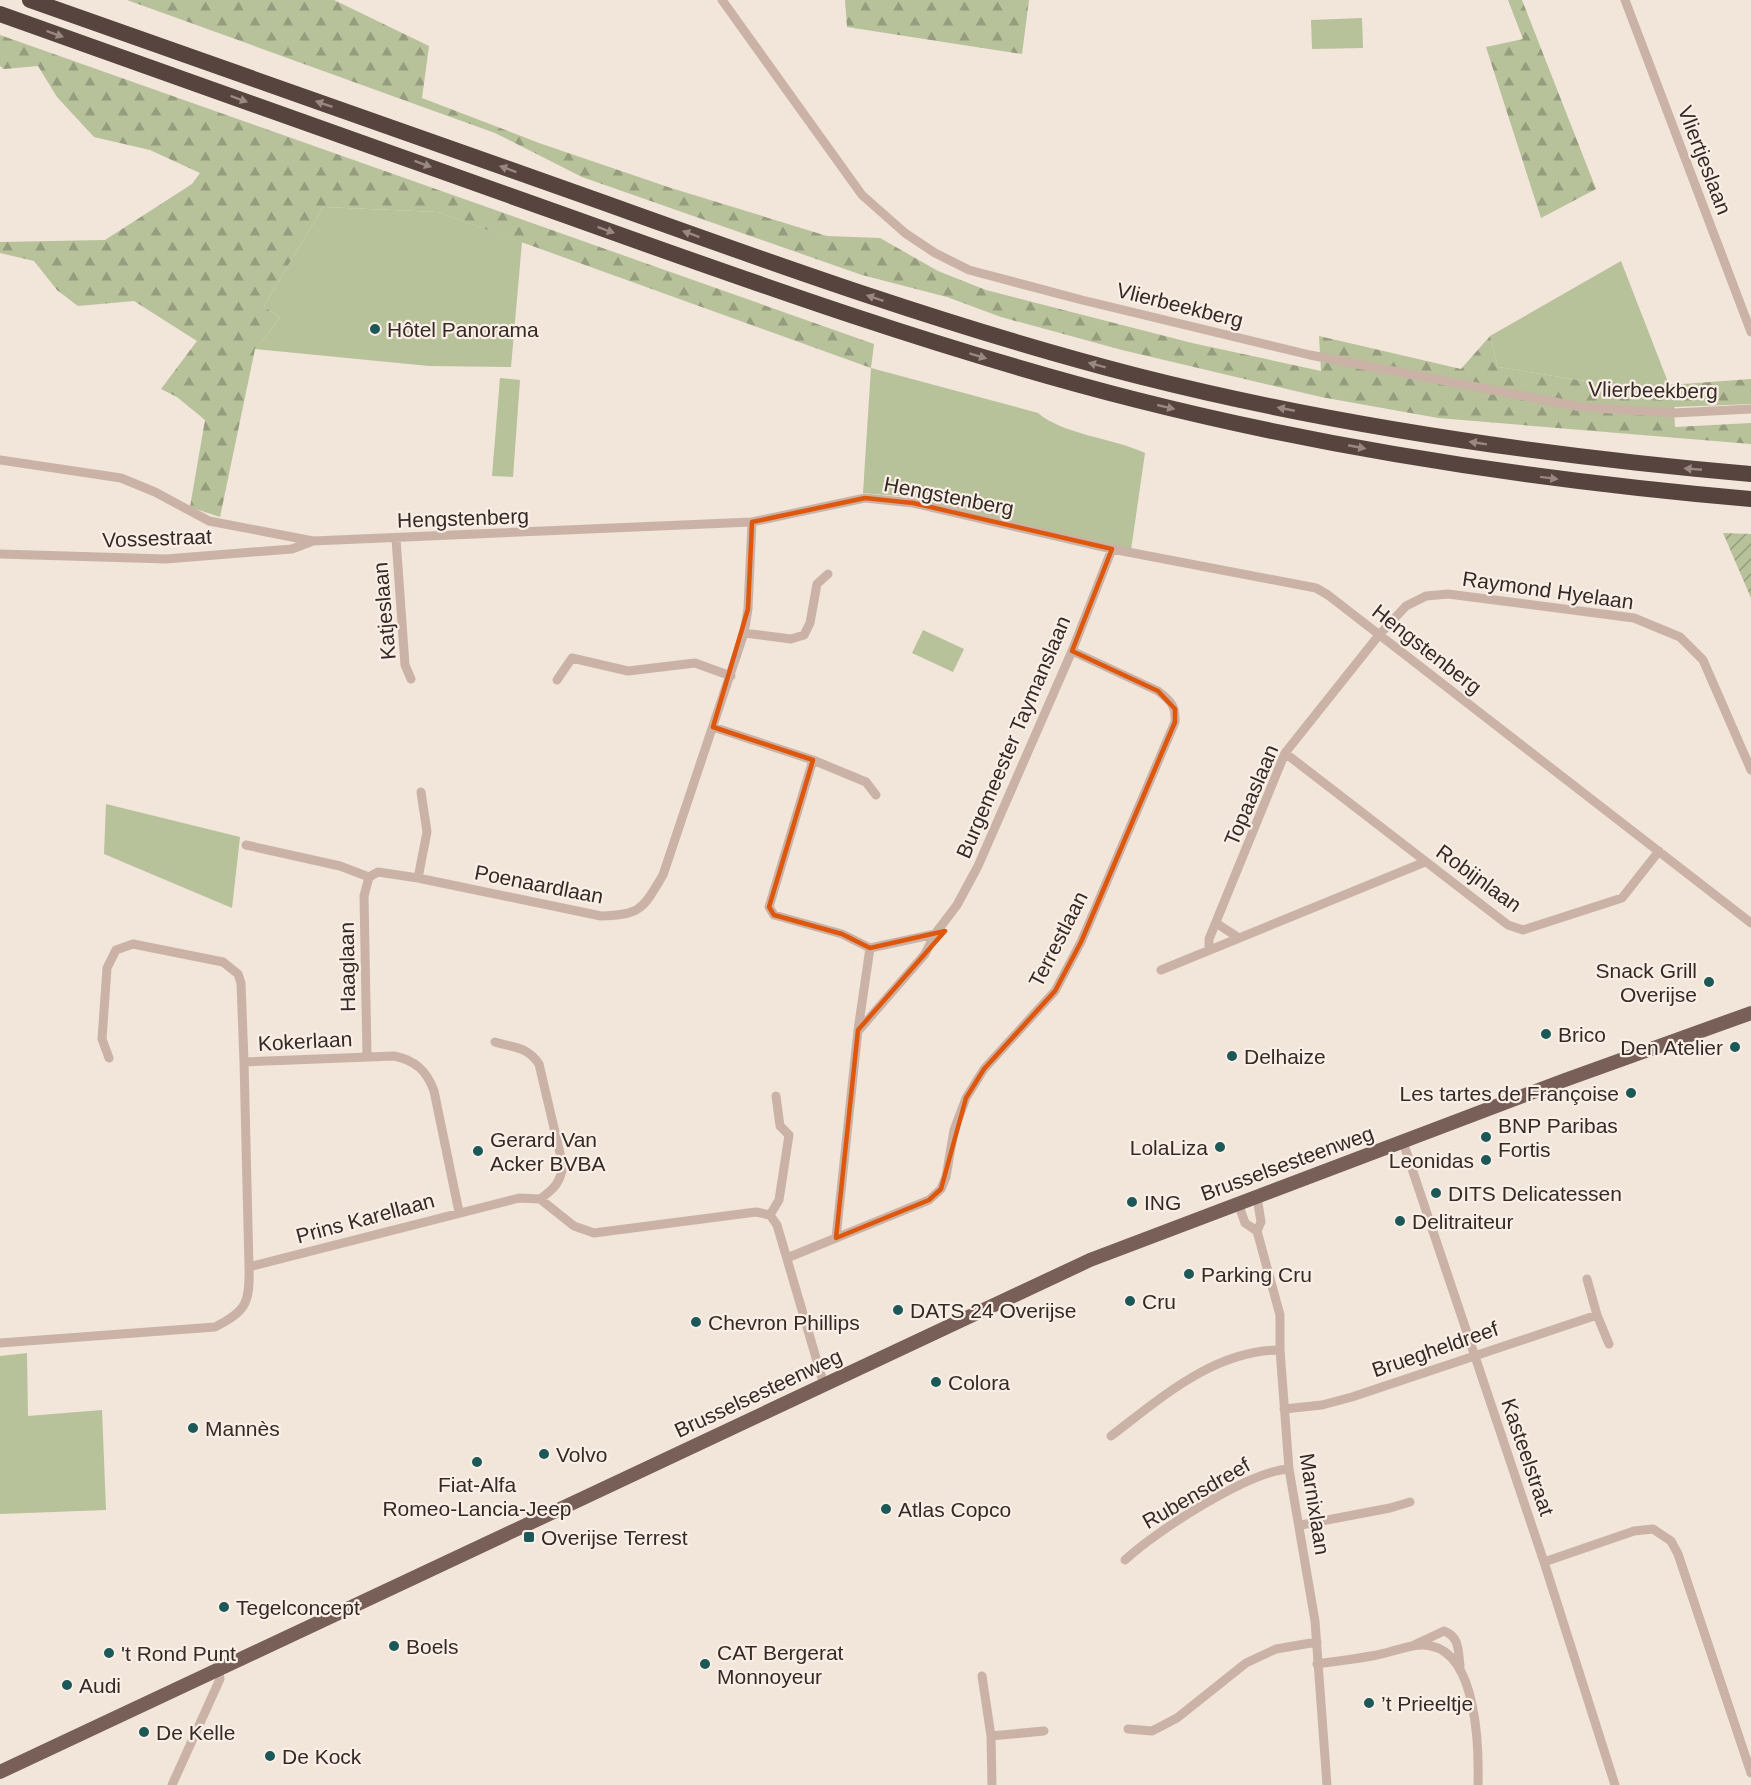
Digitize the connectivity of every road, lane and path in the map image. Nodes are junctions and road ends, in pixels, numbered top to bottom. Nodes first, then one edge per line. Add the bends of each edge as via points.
1 (30, 0) edge
2 (722, 0) edge
3 (1625, 0) edge
4 (0, 14) edge
5 (1751, 332) edge
6 (1751, 409) edge
7 (0, 460) edge
8 (1751, 474) edge
9 (1751, 499) edge
10 (752, 522) junction
11 (396, 539) junction
12 (313, 541) junction
13 (1112, 549) junction
14 (0, 554) edge
15 (828, 574) dead end
16 (744, 633) junction
17 (1379, 635) junction
18 (1072, 651) junction
19 (731, 676) junction
20 (411, 679) dead end
21 (557, 680) dead end
22 (713, 727) junction
23 (1285, 753) junction
24 (813, 760) junction
25 (1751, 770) edge
26 (422, 792) dead end
27 (876, 795) dead end
28 (246, 845) dead end
29 (1659, 851) junction
30 (1425, 862) junction
31 (369, 877) junction
32 (418, 878) junction
33 (1750, 919) edge
34 (1216, 923) junction
35 (935, 934) junction
36 (1239, 938) junction
37 (870, 948) junction
38 (1209, 950) junction
39 (1161, 970) dead end
40 (1751, 1013) edge
41 (858, 1030) junction
42 (495, 1042) dead end
43 (367, 1056) junction
44 (109, 1058) dead end
45 (243, 1062) junction
46 (776, 1096) dead end
47 (1403, 1142) junction
48 (1257, 1197) junction
49 (540, 1198) junction
50 (1238, 1203) junction
51 (459, 1212) junction
52 (770, 1215) junction
53 (1257, 1231) junction
54 (836, 1238) junction
55 (787, 1258) junction
56 (249, 1268) junction
57 (1587, 1279) dead end
58 (1597, 1315) junction
59 (0, 1343) edge
60 (1609, 1344) dead end
61 (1280, 1350) junction
62 (1474, 1354) junction
63 (824, 1385) junction
64 (1284, 1409) junction
65 (1111, 1436) dead end
66 (1289, 1469) junction
67 (1410, 1502) dead end
68 (1301, 1525) junction
69 (1125, 1560) dead end
70 (1544, 1562) junction
71 (1317, 1642) junction
72 (1414, 1646) junction
73 (1317, 1664) junction
74 (218, 1667) junction
75 (1461, 1668) junction
76 (981, 1676) dead end
77 (1128, 1729) dead end
78 (1044, 1731) dead end
79 (991, 1736) junction
80 (0, 1772) edge
81 (1751, 1773) edge
82 (172, 1785) edge
83 (992, 1785) edge
84 (1327, 1785) edge
85 (1478, 1785) edge
86 (1615, 1785) edge

8 -> 1 highway via 1547,453 1404,431 1251,402 1043,350 817,279
2 - 6 street, Vlierbeekberg via 862,195 905,233 969,270 1310,355 1581,407 1674,413
3 - 5 street, Vliertjeslaan
4 -> 9 highway via 808,302 1012,367 1264,430 1404,456 1533,476
7 - 12 street, Hengstenberg via 120,478 138,483 209,521
10 - 11 street, Hengstenberg
10 - 13 street, Hengstenberg via 865,498 913,503
10 - 16 street, Poenaardlaan
11 - 12 street, Hengstenberg
11 - 20 street, Katjeslaan via 405,665
12 - 14 street, Vossestraat via 292,549 166,559
13 - 17 street, Hengstenberg via 1316,588
13 - 18 street, Burgemeester Taymanslaan
15 - 16 street via 817,584 804,635 791,639
16 - 19 street, Poenaardlaan
17 - 23 street, Topaaslaan
17 - 25 street, Raymond Hyelaan via 1406,606 1426,596 1448,594 1634,618 1680,637 1703,660
17 - 29 street, Hengstenberg
18 - 35 street, Burgemeester Taymanslaan via 978,866 957,905
18 - 54 street, Terrestlaan via 1158,691 1171,700 1175,722 1082,942 1055,991 984,1069 966,1098 954,1130 941,1189 929,1200
19 - 21 street via 695,663 628,671 572,658
19 - 22 street, Poenaardlaan
22 - 24 street
22 - 32 street, Poenaardlaan via 663,875 644,907 624,915 601,916
23 - 30 street, Robijnlaan
23 - 34 street, Topaaslaan
24 - 27 street via 866,782
24 - 37 street via 769,907 774,915 842,934
26 - 32 street via 427,832
28 - 31 street, Poenaardlaan via 340,866
29 - 30 street, Robijnlaan via 1622,898 1523,930 1509,925
29 - 33 street, Hengstenberg
30 - 36 street
31 - 32 street, Poenaardlaan via 378,872
31 - 43 street, Haaglaan via 364,896
34 - 36 street
34 - 38 street, Topaaslaan
35 - 37 street
35 - 41 street, Burgemeester Taymanslaan via 925,954
36 - 38 street
37 - 41 street
38 - 39 street
40 - 47 main road, Brusselsesteenweg
41 - 54 street
42 - 49 street via 521,1047 532,1053 539,1064 563,1166 561,1179
43 - 45 street, Kokerlaan
43 - 51 street, Kokerlaan via 404,1058 419,1066 430,1081
44 - 45 street via 102,1039 107,968 116,950 133,944 231,966 241,983
45 - 56 street, Kokerlaan
46 - 52 street via 780,1126 789,1135 779,1200
47 - 48 main road, Brusselsesteenweg
47 - 62 street, Kasteelstraat
48 - 50 main road, Brusselsesteenweg
48 - 53 street, Marnixlaan via 1261,1222
49 - 51 street, Prins Karellaan via 519,1198
49 - 52 street via 574,1226 594,1233 756,1212
50 - 53 street, Marnixlaan via 1245,1223
50 - 63 main road, Brusselsesteenweg via 1090,1260
51 - 56 street, Prins Karellaan
52 - 55 street
53 - 61 street, Marnixlaan via 1280,1315
54 - 55 street, Terrestlaan
55 - 63 street
56 - 59 street via 245,1305 236,1317 215,1327
57 - 58 street
58 - 60 street
58 - 62 street, Bruegheldreef
61 - 64 street, Marnixlaan
61 - 65 street via 1259,1350 1214,1366 1177,1386
62 - 64 street, Bruegheldreef via 1352,1397
62 - 70 street, Kasteelstraat
63 - 74 main road, Brusselsesteenweg
64 - 66 street, Marnixlaan
66 - 68 street, Marnixlaan
66 - 69 street, Rubensdreef via 1272,1470 1208,1503 1150,1538
67 - 68 street
68 - 71 street, Marnixlaan
70 - 81 street via 1634,1531 1653,1529 1671,1541
70 - 86 street, Kasteelstraat
71 - 73 street, Marnixlaan
71 - 77 street via 1276,1649 1246,1663 1177,1718 1152,1731
72 - 73 street
72 - 75 street via 1431,1646 1448,1653
72 - 75 street via 1444,1631 1451,1634 1457,1639
73 - 84 street, Marnixlaan
74 - 80 main road, Brusselsesteenweg
74 - 82 street via 220,1679
75 - 85 street via 1471,1701
76 - 79 street
78 - 79 street
79 - 83 street

